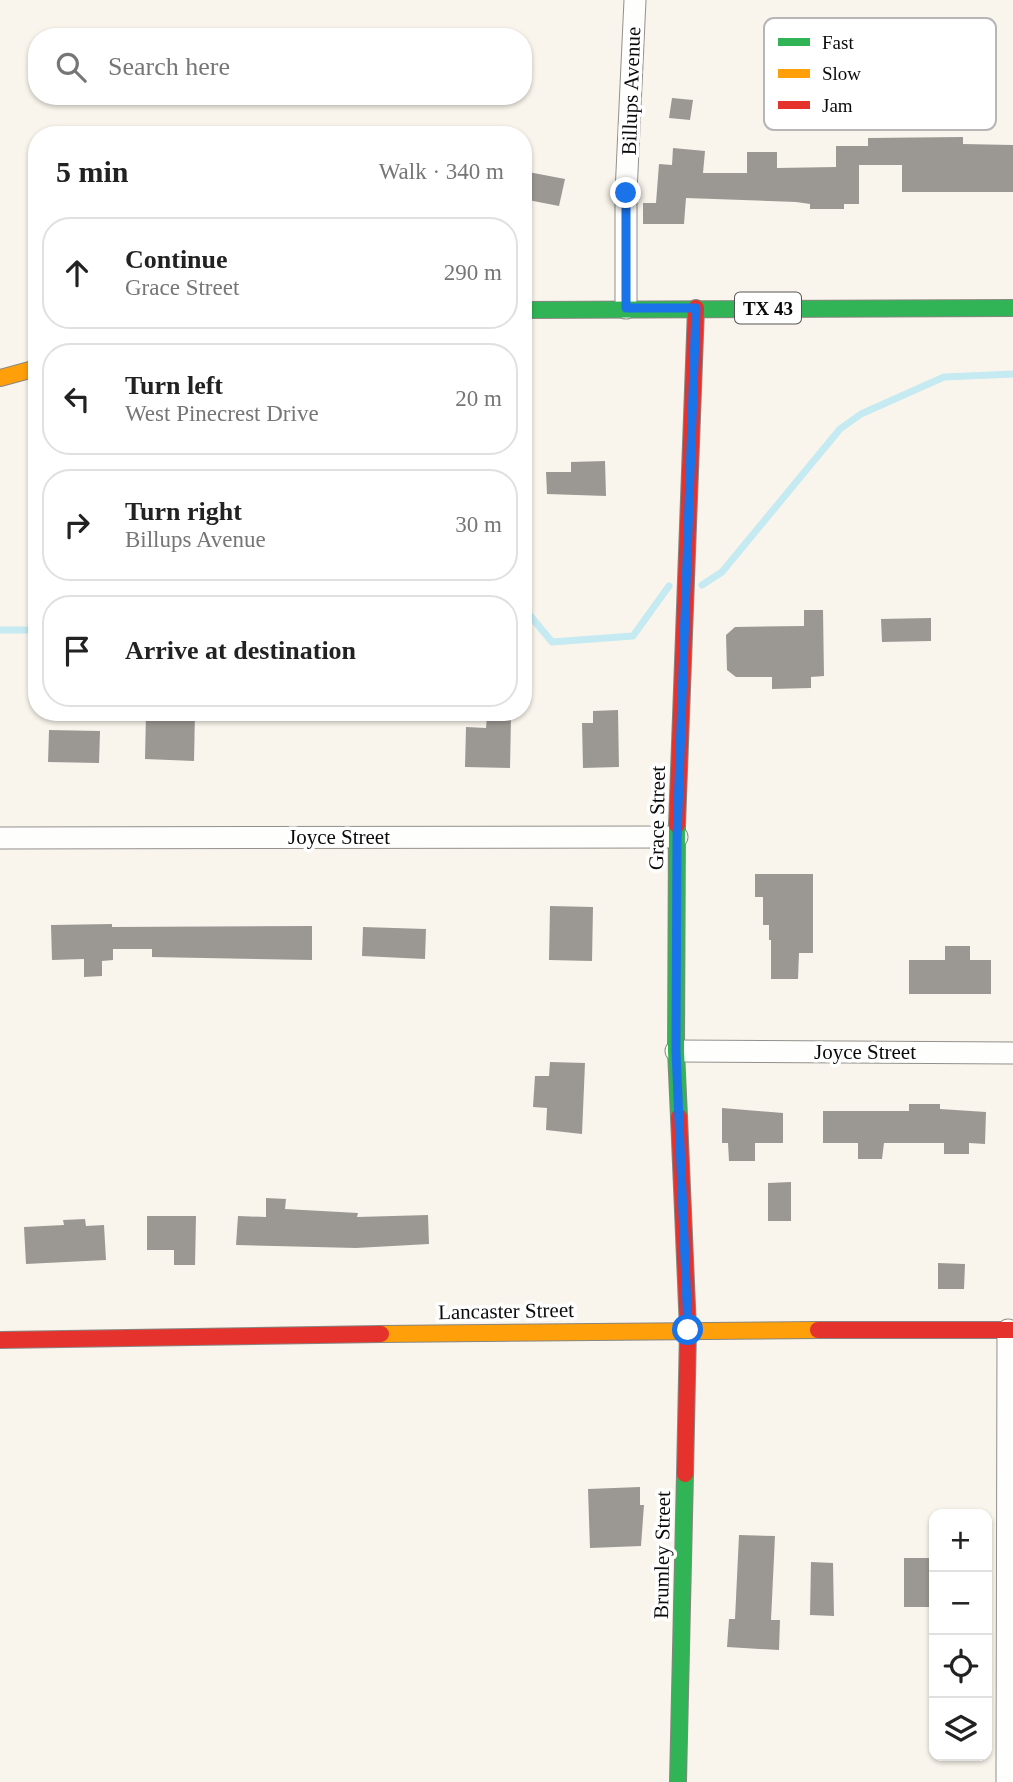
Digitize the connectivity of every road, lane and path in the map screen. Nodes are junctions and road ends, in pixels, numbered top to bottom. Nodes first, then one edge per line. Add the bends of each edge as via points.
1 (635, 0) edge
2 (626, 308) junction
3 (696, 308) junction
4 (1013, 308) edge
5 (532, 310) edge
6 (28, 370) edge
7 (0, 378) edge
8 (677, 837) junction
9 (0, 838) edge
10 (676, 1051) junction
11 (1013, 1053) edge
12 (688, 1330) junction
13 (1011, 1330) edge
14 (0, 1340) edge
15 (678, 1782) edge
16 (1007, 1782) edge

1 - 2 street, Billups Avenue
2 - 3 street, TX 43
2 - 5 street, TX 43
3 - 4 street, TX 43
3 - 8 street, Grace Street
6 - 7 street
8 - 9 street, Joyce Street
8 - 10 street, Grace Street
10 - 11 street, Joyce Street
10 - 12 street, Grace Street
12 - 13 street, Lancaster Street
12 - 14 street, Lancaster Street
12 - 15 street, Brumley Street
13 - 16 street

